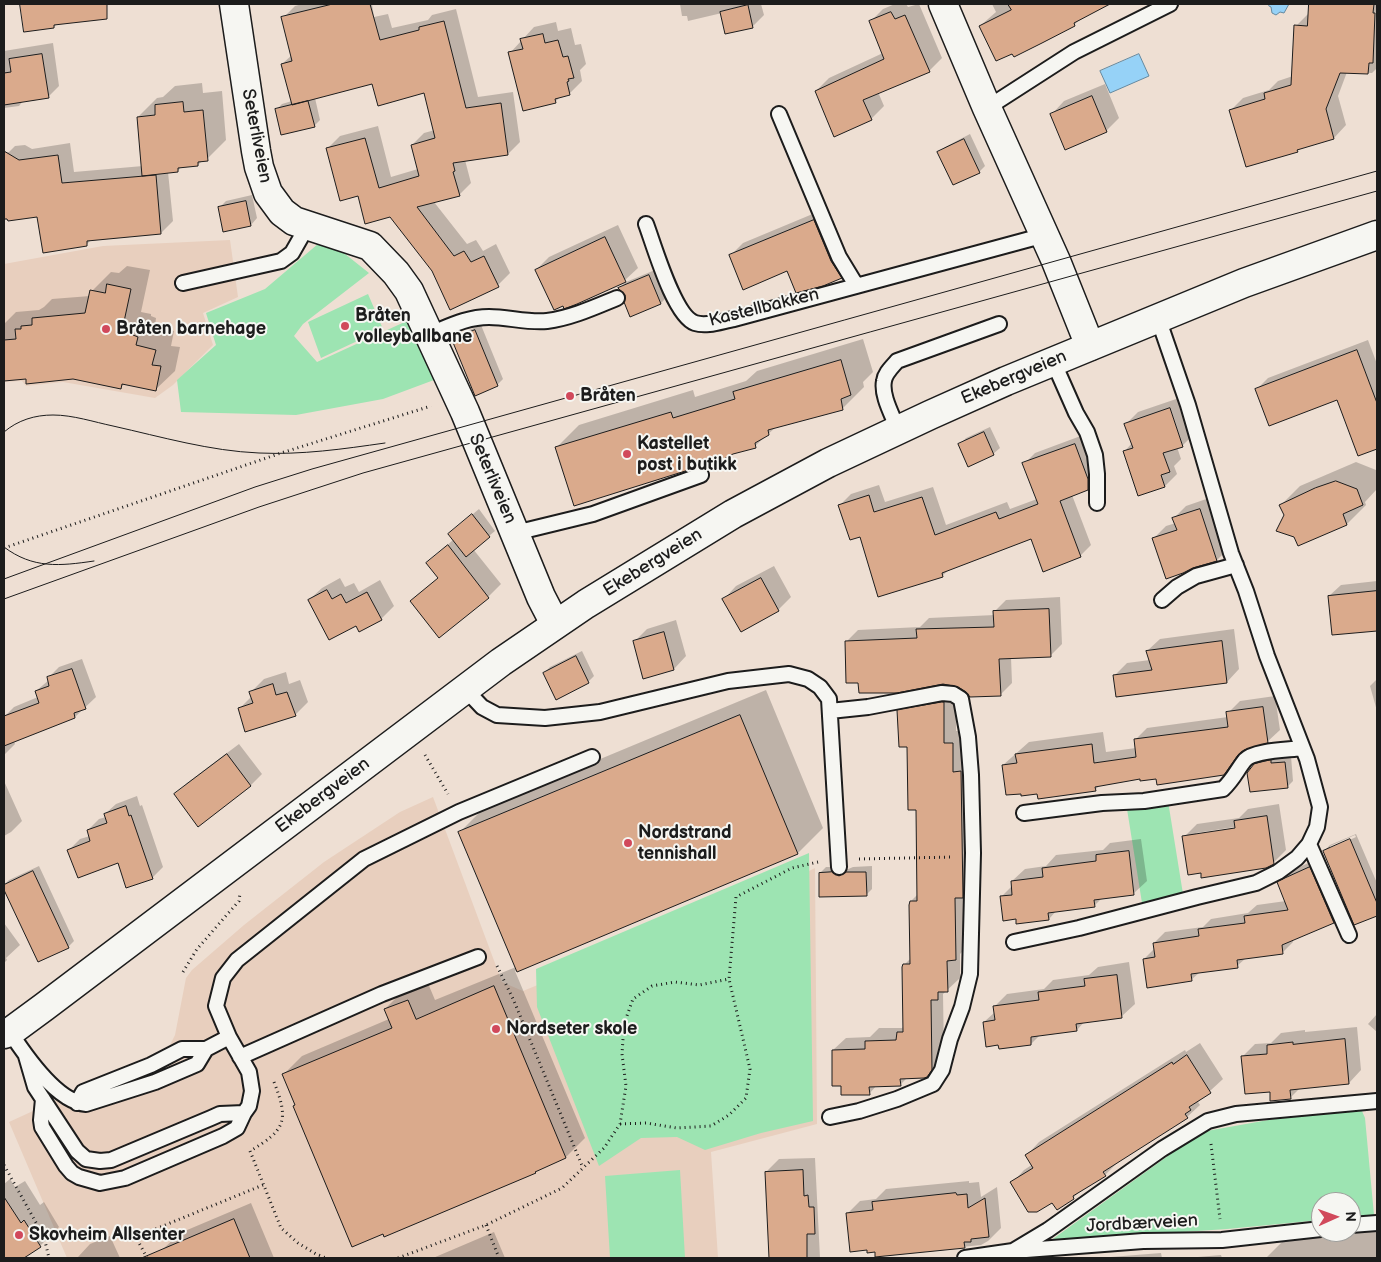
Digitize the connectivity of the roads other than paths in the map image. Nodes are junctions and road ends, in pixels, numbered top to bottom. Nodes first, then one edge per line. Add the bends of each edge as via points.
1 (234, 4) edge
2 (943, 4) edge
3 (1170, 4) edge
4 (987, 108) junction
5 (779, 114) dead end
6 (646, 224) dead end
7 (308, 225) junction
8 (1045, 235) junction
9 (1377, 235) edge
10 (182, 283) dead end
11 (856, 285) junction
12 (617, 298) dead end
13 (1158, 318) junction
14 (999, 324) dead end
15 (430, 334) junction
16 (1090, 346) junction
17 (1053, 361) junction
18 (898, 430) junction
19 (701, 475) dead end
20 (1097, 503) dead end
21 (515, 533) junction
22 (1236, 565) junction
23 (1162, 600) dead end
24 (555, 624) junction
25 (465, 689) junction
26 (830, 711) junction
27 (1302, 748) junction
28 (592, 757) dead end
29 (1024, 813) dead end
30 (1308, 844) junction
31 (838, 863) road end
32 (1349, 935) dead end
33 (1014, 942) dead end
34 (478, 958) road end
35 (229, 1036) junction
36 (11, 1041) edge
37 (206, 1049) junction
38 (240, 1057) junction
39 (43, 1099) junction
40 (1376, 1099) edge
41 (77, 1103) junction
42 (244, 1113) junction
43 (830, 1117) dead end
44 (1377, 1222) edge
45 (1361, 1224) edge
46 (1311, 1230) edge
47 (1013, 1250) junction
48 (965, 1258) edge

1 - 7 main road, Seterliveien via 259,167 268,193 282,212 294,221
2 - 4 main road
3 - 4 lane via 1074,52
4 - 8 main road
5 - 11 lane via 839,256
6 - 11 lane, Kastellbakken via 676,301 689,320 696,324 734,319
7 - 10 lane via 292,253 281,261
7 - 15 main road, Seterliveien via 370,246 409,292
8 - 11 lane, Kastellbakken
8 - 16 main road
9 - 13 main road, Ekebergveien via 1290,265
12 - 15 lane via 546,321 474,318
13 - 16 main road, Ekebergveien
13 - 22 lane
14 - 18 lane via 897,361 884,380 887,401
15 - 21 main road, Seterliveien
16 - 17 main road, Ekebergveien
17 - 18 main road, Ekebergveien
17 - 20 lane via 1095,454
18 - 24 main road, Ekebergveien via 733,514
19 - 21 lane via 593,514
21 - 24 main road, Seterliveien
22 - 23 lane via 1196,576
22 - 27 lane
24 - 25 main road, Ekebergveien
25 - 26 lane via 482,707 497,715 545,718 600,712 728,681 789,674 808,679 820,687 829,699
25 - 36 main road, Ekebergveien
26 - 31 lane
26 - 43 lane via 942,693 953,694 961,700 971,775 973,857 970,974 942,1070 934,1084 926,1088 859,1111
27 - 29 lane via 1256,754 1246,759 1224,788 1144,801
27 - 30 lane via 1308,759 1320,807 1317,827
28 - 35 lane via 459,812 364,860 237,960 223,978 216,1006
30 - 32 lane
30 - 33 lane via 1298,858 1256,883
34 - 38 lane via 382,994
35 - 37 lane
35 - 38 lane
36 - 39 lane
36 - 41 lane via 57,1089
37 - 41 lane via 197,1064 94,1102
37 - 41 lane via 182,1049 83,1092
38 - 42 lane via 249,1072 252,1092
39 - 42 lane via 76,1151 86,1159 100,1161 111,1160 220,1114
39 - 42 lane via 42,1127 66,1166 79,1178 100,1182 125,1178 223,1136 237,1128
40 - 47 lane via 1236,1114 1208,1121 1162,1149 1048,1230
44 - 45 lane
46 - 47 lane, Jordbærveien via 1222,1240 1143,1241
47 - 48 lane, Jordbærveien

